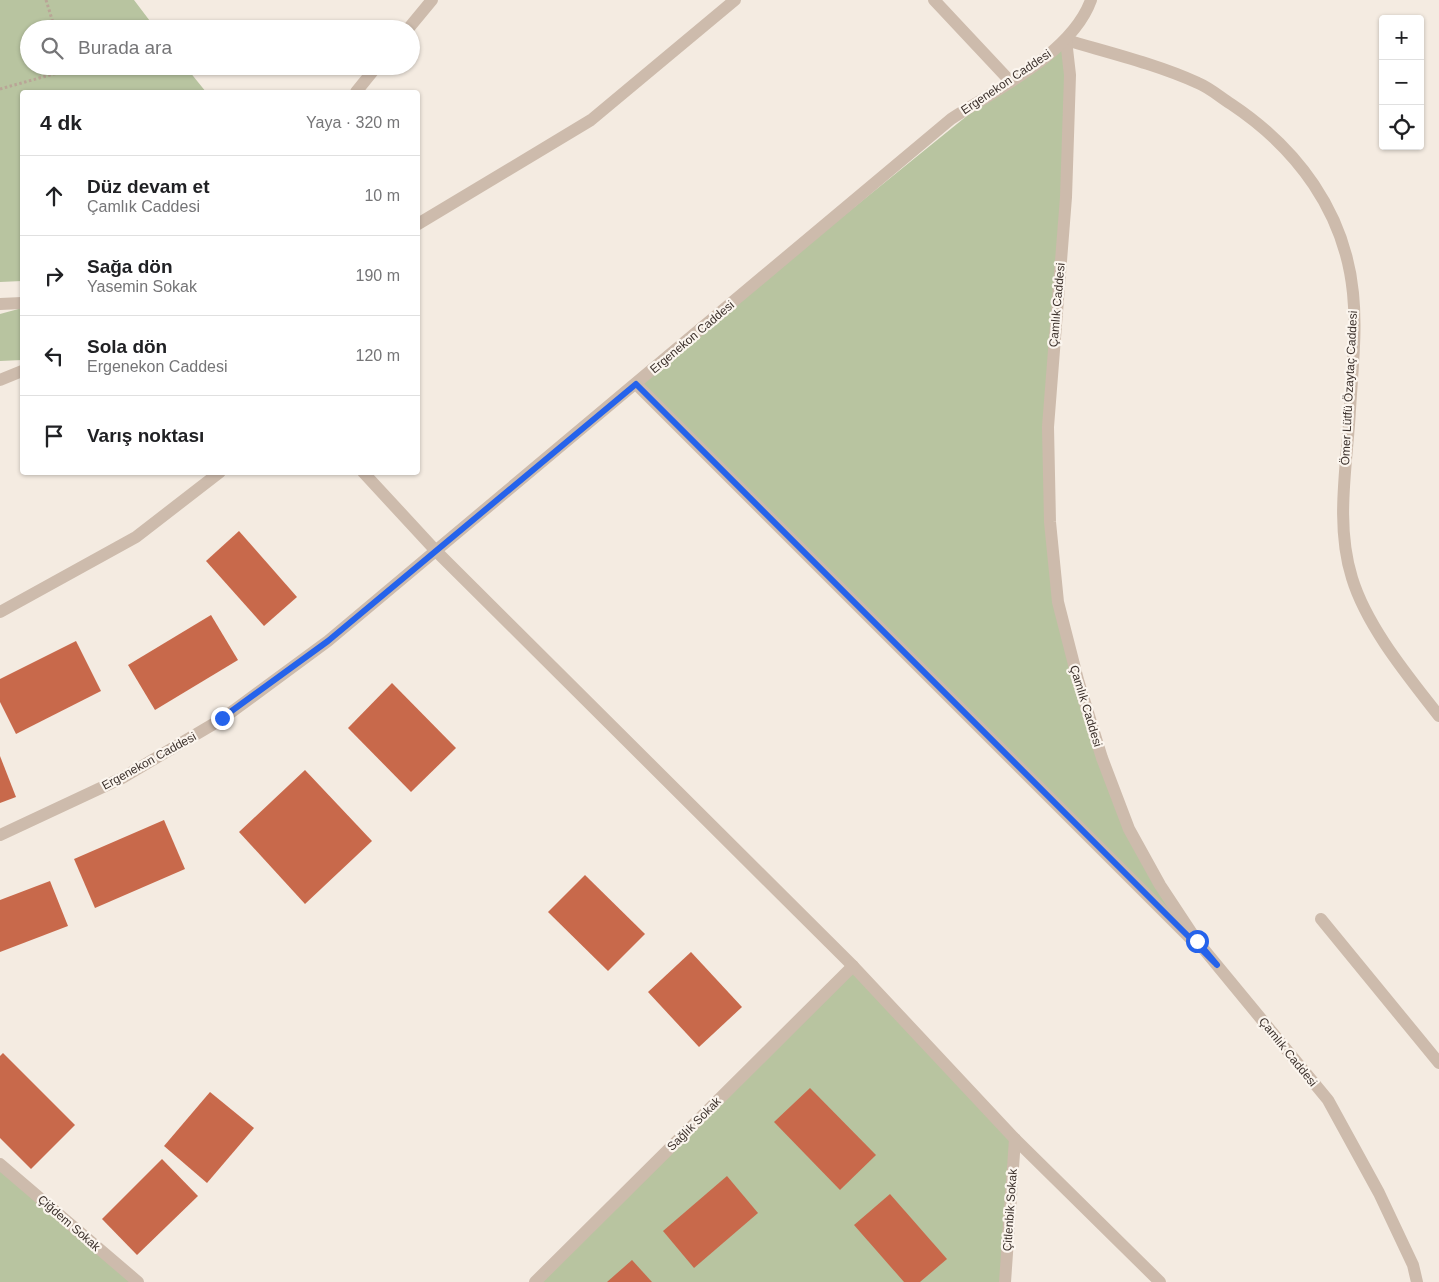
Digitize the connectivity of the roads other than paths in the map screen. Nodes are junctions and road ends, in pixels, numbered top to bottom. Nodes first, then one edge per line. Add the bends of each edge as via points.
1 (432, 0) edge
2 (735, 0) edge
3 (934, 0) edge
4 (1091, 0) edge
5 (415, 20) edge
6 (1066, 40) junction
7 (370, 75) edge
8 (1010, 81) junction
9 (358, 90) edge
10 (420, 223) edge
11 (20, 303) edge
12 (0, 304) edge
13 (20, 372) edge
14 (0, 380) edge
15 (636, 384) junction
16 (216, 475) edge
17 (367, 475) edge
18 (436, 551) junction
19 (0, 612) edge
20 (1439, 716) edge
21 (0, 834) edge
22 (1321, 918) dead end
23 (1217, 965) junction
24 (853, 966) junction
25 (1439, 1063) edge
26 (1015, 1139) junction
27 (0, 1164) edge
28 (138, 1282) edge
29 (535, 1282) edge
30 (1005, 1282) edge
31 (1160, 1282) edge
32 (1417, 1282) edge

1 - 5 street
2 - 10 street via 591,120
3 - 8 street
4 - 6 street, Ergenekon Caddesi via 1085,16
6 - 8 street, Ergenekon Caddesi
6 - 20 street, Ömer Lütfü Özaytaç Caddesi via 1132,58 1200,83 1278,140 1306,171 1331,212 1345,250 1353,294 1353,355 1343,523 1352,578 1370,621
6 - 23 street, Çamlık Caddesi via 1070,75 1066,197 1048,427 1050,522 1058,602 1102,758 1129,828 1160,885
7 - 9 street
8 - 15 street, Ergenekon Caddesi via 951,119
11 - 12 street
13 - 14 street
15 - 18 street, Ergenekon Caddesi
15 - 23 street
16 - 19 street via 136,537
17 - 18 street
18 - 21 street, Ergenekon Caddesi via 328,641 222,718 122,778
18 - 24 street
22 - 25 street
23 - 32 street, Çamlık Caddesi via 1328,1100 1379,1193 1413,1265
24 - 26 street
24 - 29 street, Sağlık Sokak
26 - 30 street, Çitlenbik Sokak
26 - 31 street
27 - 28 street, Çiğdem Sokak

